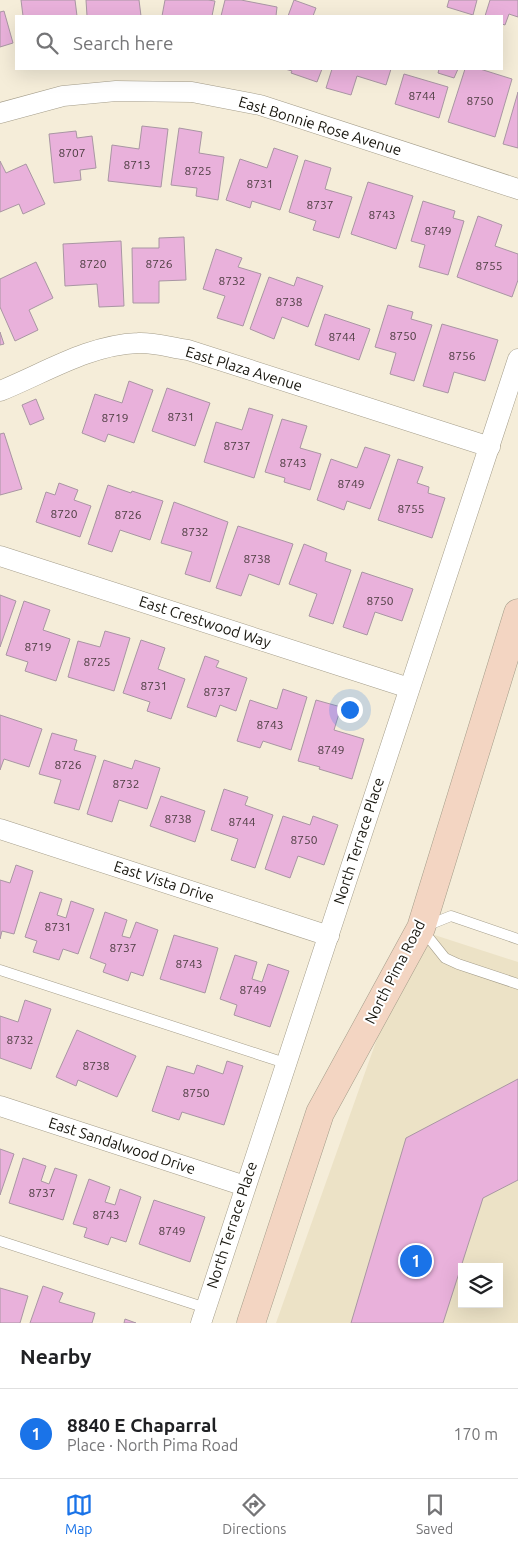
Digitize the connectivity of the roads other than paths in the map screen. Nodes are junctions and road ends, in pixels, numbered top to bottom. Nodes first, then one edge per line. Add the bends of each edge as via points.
1 (0, 114) edge
2 (518, 189) edge
3 (518, 359) edge
4 (0, 391) edge
5 (490, 447) junction
6 (0, 556) edge
7 (518, 614) edge
8 (409, 688) junction
9 (0, 829) edge
10 (421, 928) junction
11 (328, 936) junction
12 (518, 939) edge
13 (0, 970) edge
14 (518, 984) edge
15 (285, 1063) junction
16 (0, 1106) edge
17 (245, 1186) junction
18 (0, 1241) edge
19 (203, 1315) edge
20 (252, 1323) edge

1 - 2 street, East Bonnie Rose Avenue via 63,96 116,91 192,92 260,105
3 - 5 street, North Terrace Place
4 - 5 street, East Plaza Avenue via 78,356 108,346 140,343 188,350
5 - 8 street, North Terrace Place
6 - 8 street, East Crestwood Way
7 - 10 main road, North Pima Road
8 - 11 street, North Terrace Place
9 - 11 street, East Vista Drive
10 - 12 lane via 451,916
10 - 14 lane via 445,958
10 - 20 main road, North Pima Road via 320,1113
11 - 15 street, North Terrace Place
13 - 15 lane
15 - 17 street, North Terrace Place
16 - 17 street, East Sandalwood Drive
17 - 19 street, North Terrace Place
18 - 19 lane

